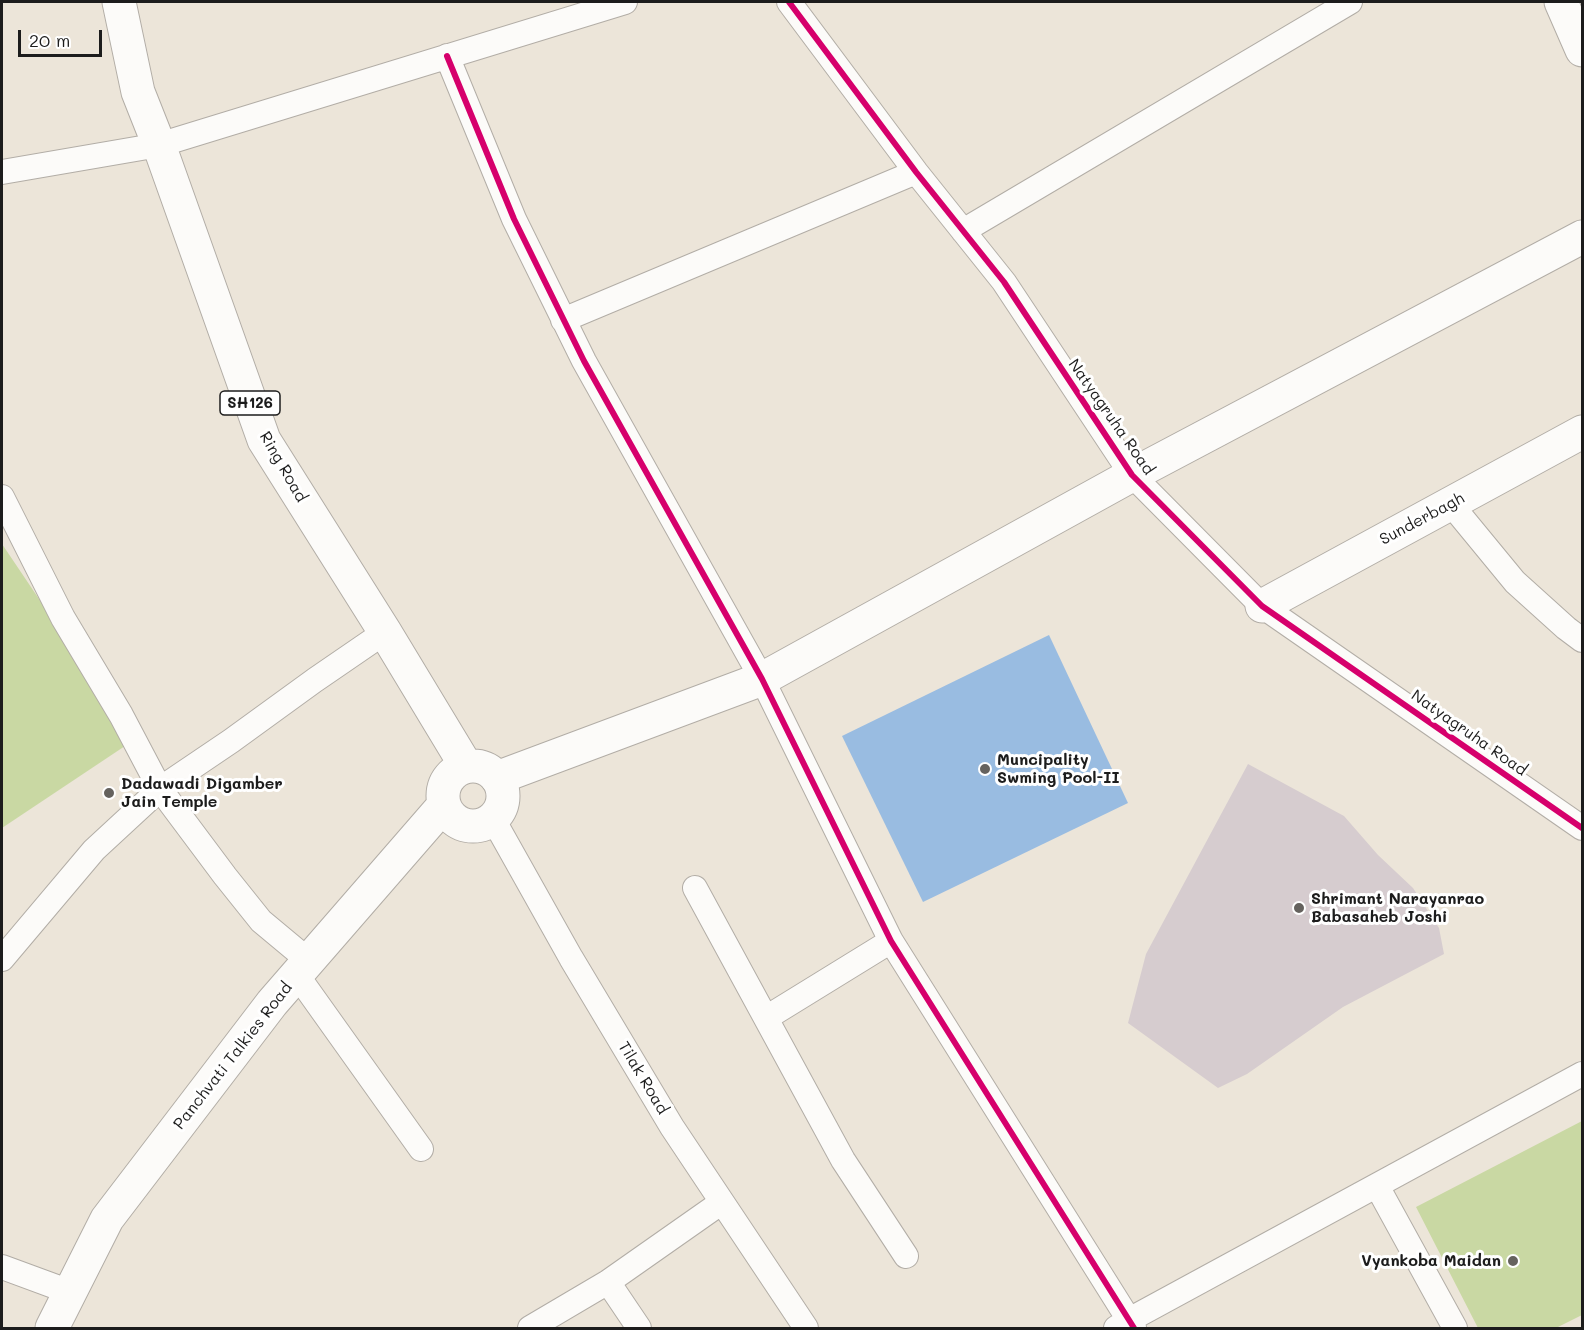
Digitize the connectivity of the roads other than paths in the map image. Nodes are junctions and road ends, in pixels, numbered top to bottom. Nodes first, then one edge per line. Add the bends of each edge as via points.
1 (118, 2) edge
2 (625, 2) edge
3 (789, 2) edge
4 (1350, 2) edge
5 (1561, 2) edge
6 (1582, 50) edge
7 (447, 56) junction
8 (159, 146) junction
9 (2, 172) edge
10 (916, 172) junction
11 (963, 231) junction
12 (1582, 237) edge
13 (563, 320) junction
14 (1582, 432) edge
15 (1132, 475) junction
16 (2, 496) edge
17 (1450, 504) junction
18 (7, 522) edge
19 (1262, 606) junction
20 (385, 632) junction
21 (1582, 640) edge
22 (762, 679) junction
23 (466, 766) junction
24 (497, 778) junction
25 (160, 789) junction
26 (444, 805) junction
27 (493, 819) junction
28 (1582, 828) edge
29 (695, 888) dead end
30 (891, 941) junction
31 (2, 959) edge
32 (303, 968) junction
33 (766, 1018) junction
34 (1582, 1074) edge
35 (421, 1149) dead end
36 (1377, 1186) junction
37 (722, 1202) junction
38 (906, 1256) dead end
39 (2, 1267) edge
40 (608, 1282) junction
41 (70, 1292) junction
42 (1127, 1326) edge
43 (52, 1329) edge
44 (530, 1329) edge
45 (639, 1329) edge
46 (806, 1329) edge
47 (1455, 1329) edge

1 - 8 main road, Ring Road / SH126 via 138,92
2 - 7 street
3 - 10 street, Natyagruha Road
4 - 11 street
5 - 6 main road
7 - 8 street
7 - 13 street via 514,219
8 - 9 street
8 - 20 main road, Ring Road / SH126 via 264,440
10 - 11 street, Natyagruha Road
10 - 13 street
11 - 15 street, Natyagruha Road via 1004,282
12 - 15 main road
13 - 22 street
14 - 17 main road, Sunderbagh
15 - 19 street, Natyagruha Road
15 - 22 main road
16 - 18 street
17 - 19 main road, Sunderbagh
17 - 21 street via 1515,582
18 - 25 street
19 - 28 street, Natyagruha Road
20 - 23 main road, Ring Road / SH126
20 - 25 street
22 - 24 main road
22 - 30 street
23 - 24 main road via 486,768
23 - 26 main road via 457,770 445,785
24 - 27 main road via 503,801
25 - 31 street via 93,849
25 - 32 street via 225,876
26 - 27 main road via 449,814 465,825 484,824
26 - 32 main road, Panchvati Talkies Road
27 - 37 street, Tilak Road via 672,1127
29 - 33 street
30 - 33 street
30 - 42 street
32 - 35 street
32 - 41 main road, Panchvati Talkies Road via 107,1219
33 - 38 street via 843,1160
34 - 36 street
36 - 42 street
36 - 47 street
37 - 40 street
37 - 46 street, Tilak Road
39 - 41 street
40 - 44 street
40 - 45 street
41 - 43 main road, Panchvati Talkies Road

